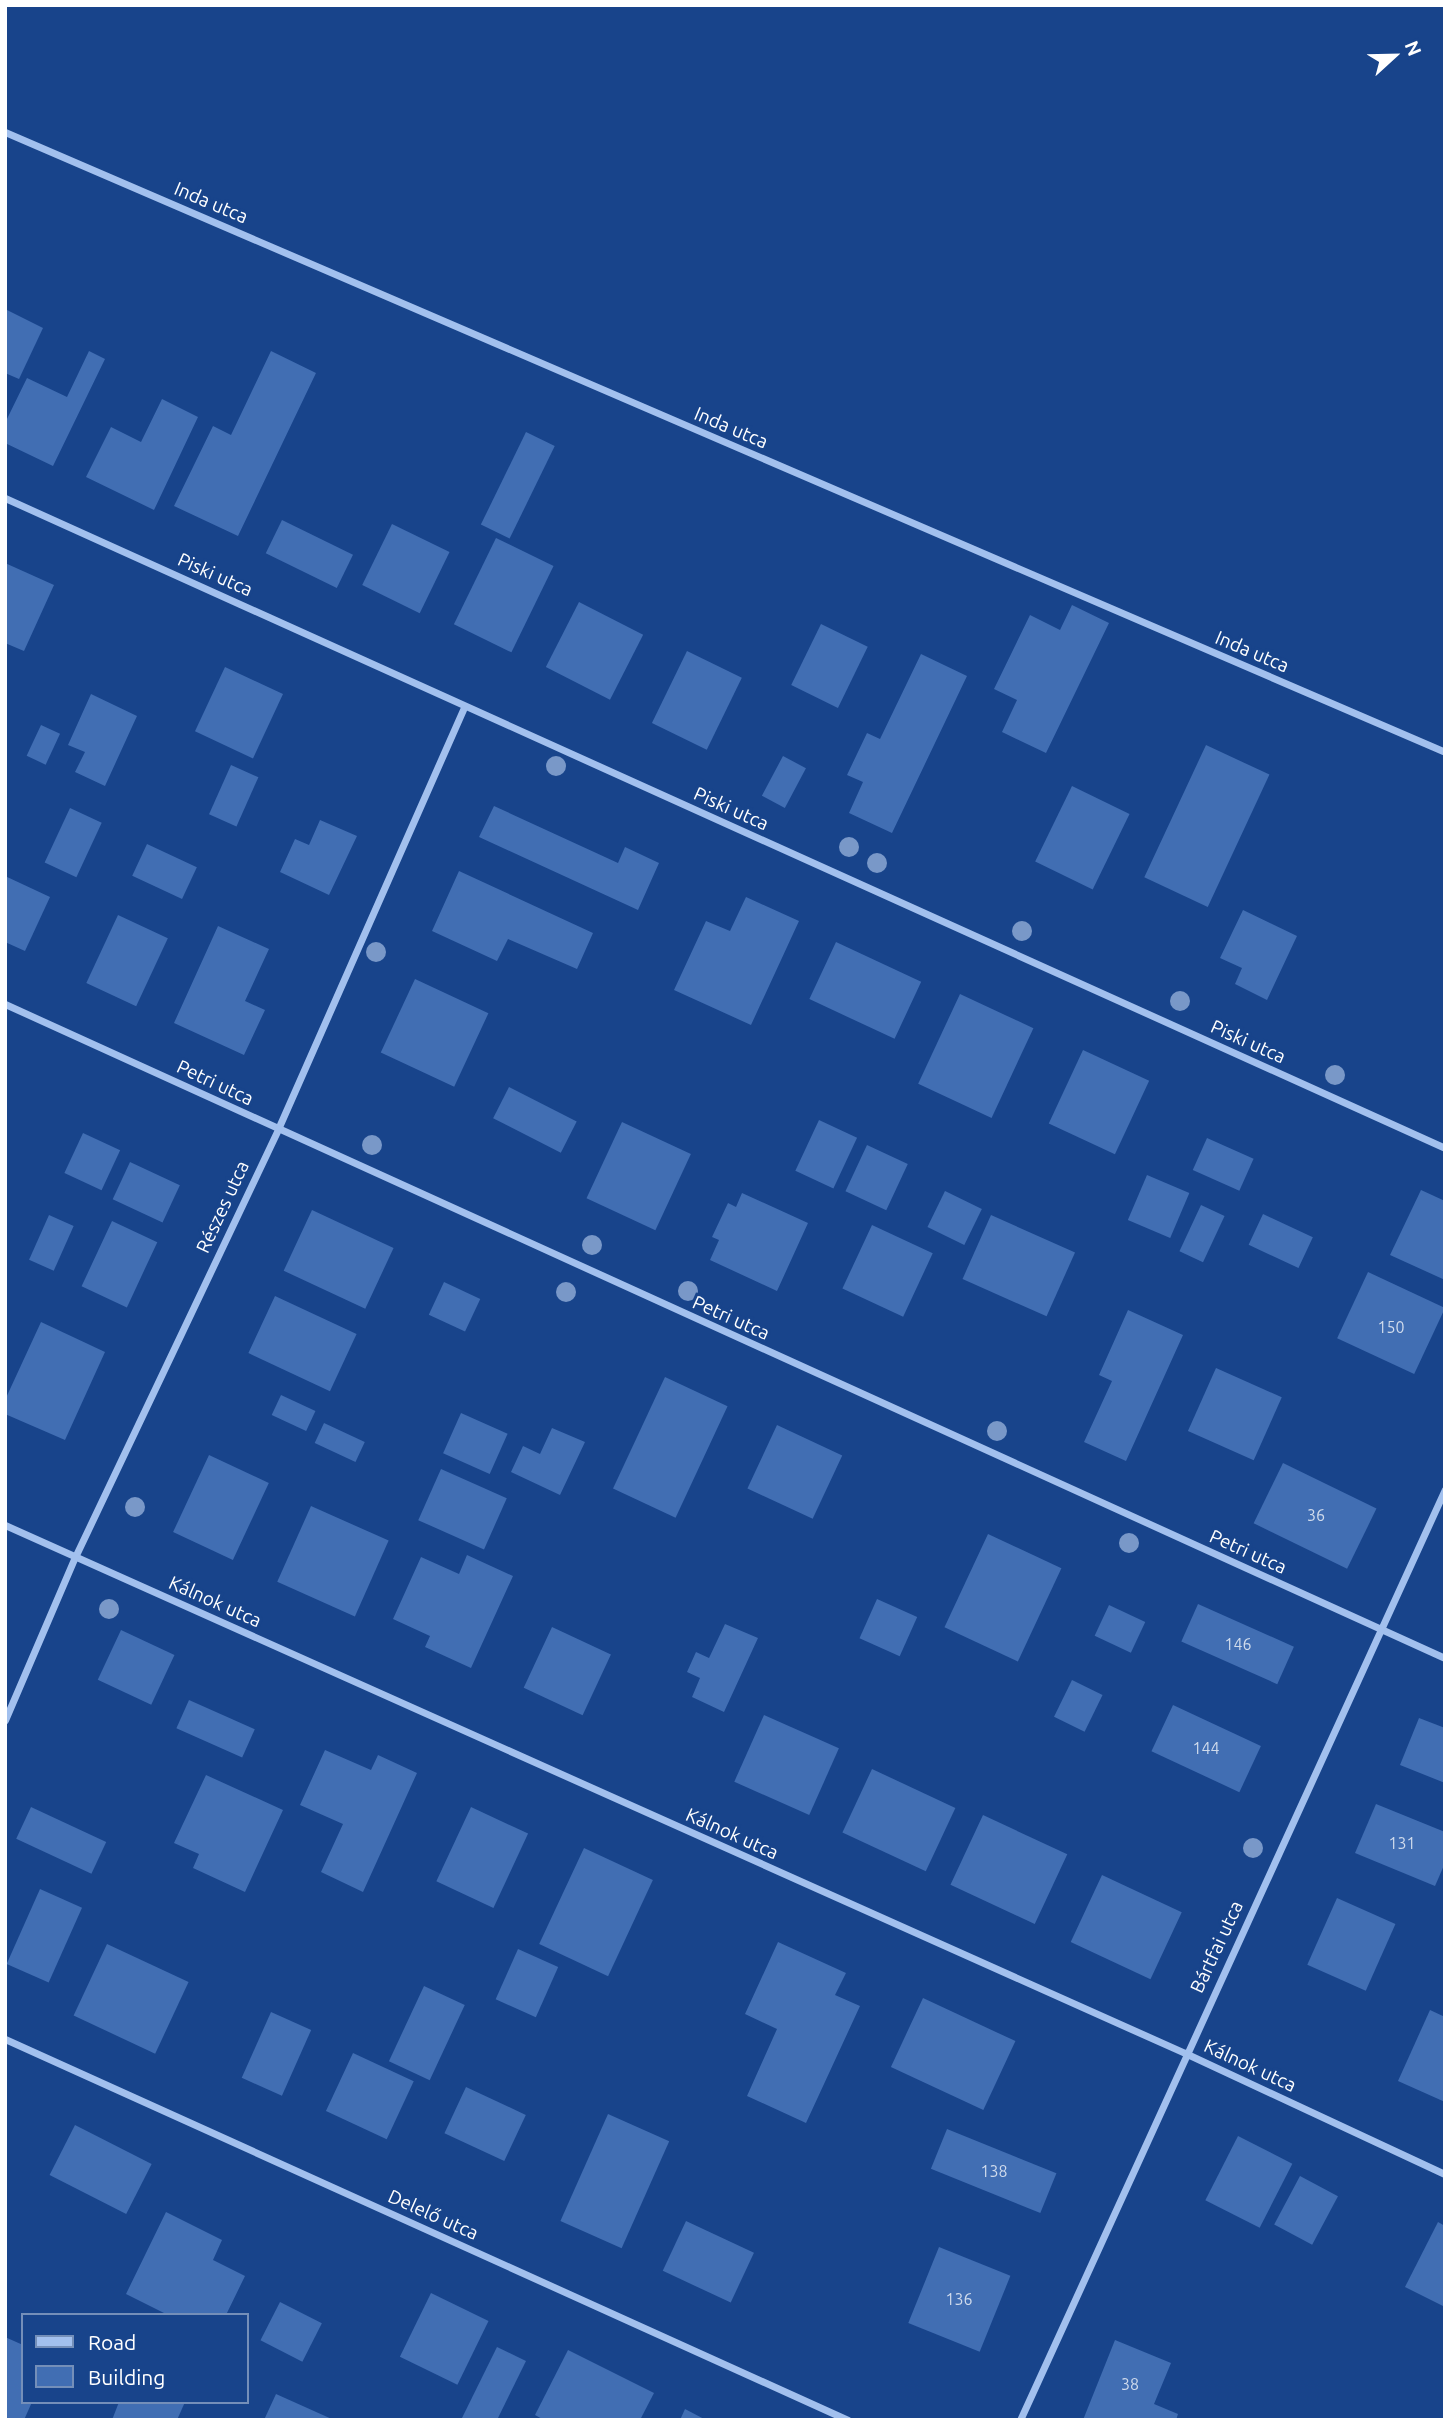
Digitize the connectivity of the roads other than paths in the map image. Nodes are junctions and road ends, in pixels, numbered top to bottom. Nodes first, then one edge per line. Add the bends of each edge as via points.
1 (5, 132) edge
2 (5, 498) edge
3 (465, 706) junction
4 (1445, 752) edge
5 (5, 1004) edge
6 (278, 1129) junction
7 (1445, 1148) edge
8 (1445, 1489) edge
9 (5, 1525) edge
10 (75, 1557) junction
11 (1382, 1630) junction
12 (1445, 1658) edge
13 (5, 1720) edge
14 (5, 2039) edge
15 (1185, 2053) junction
16 (1445, 2174) edge
17 (848, 2420) edge
18 (1020, 2420) edge

1 - 4 street, Inda utca
2 - 3 street, Piski utca
3 - 6 street, Részes utca
3 - 7 street, Piski utca
5 - 6 street, Petri utca
6 - 10 street, Részes utca
6 - 11 street, Petri utca
8 - 11 street, Bártfai utca
9 - 10 street, Kálnok utca
10 - 13 street, Részes utca
10 - 15 street, Kálnok utca
11 - 12 street, Petri utca
11 - 15 street, Bártfai utca
14 - 17 street, Delelő utca
15 - 16 street, Kálnok utca
15 - 18 street, Bártfai utca

